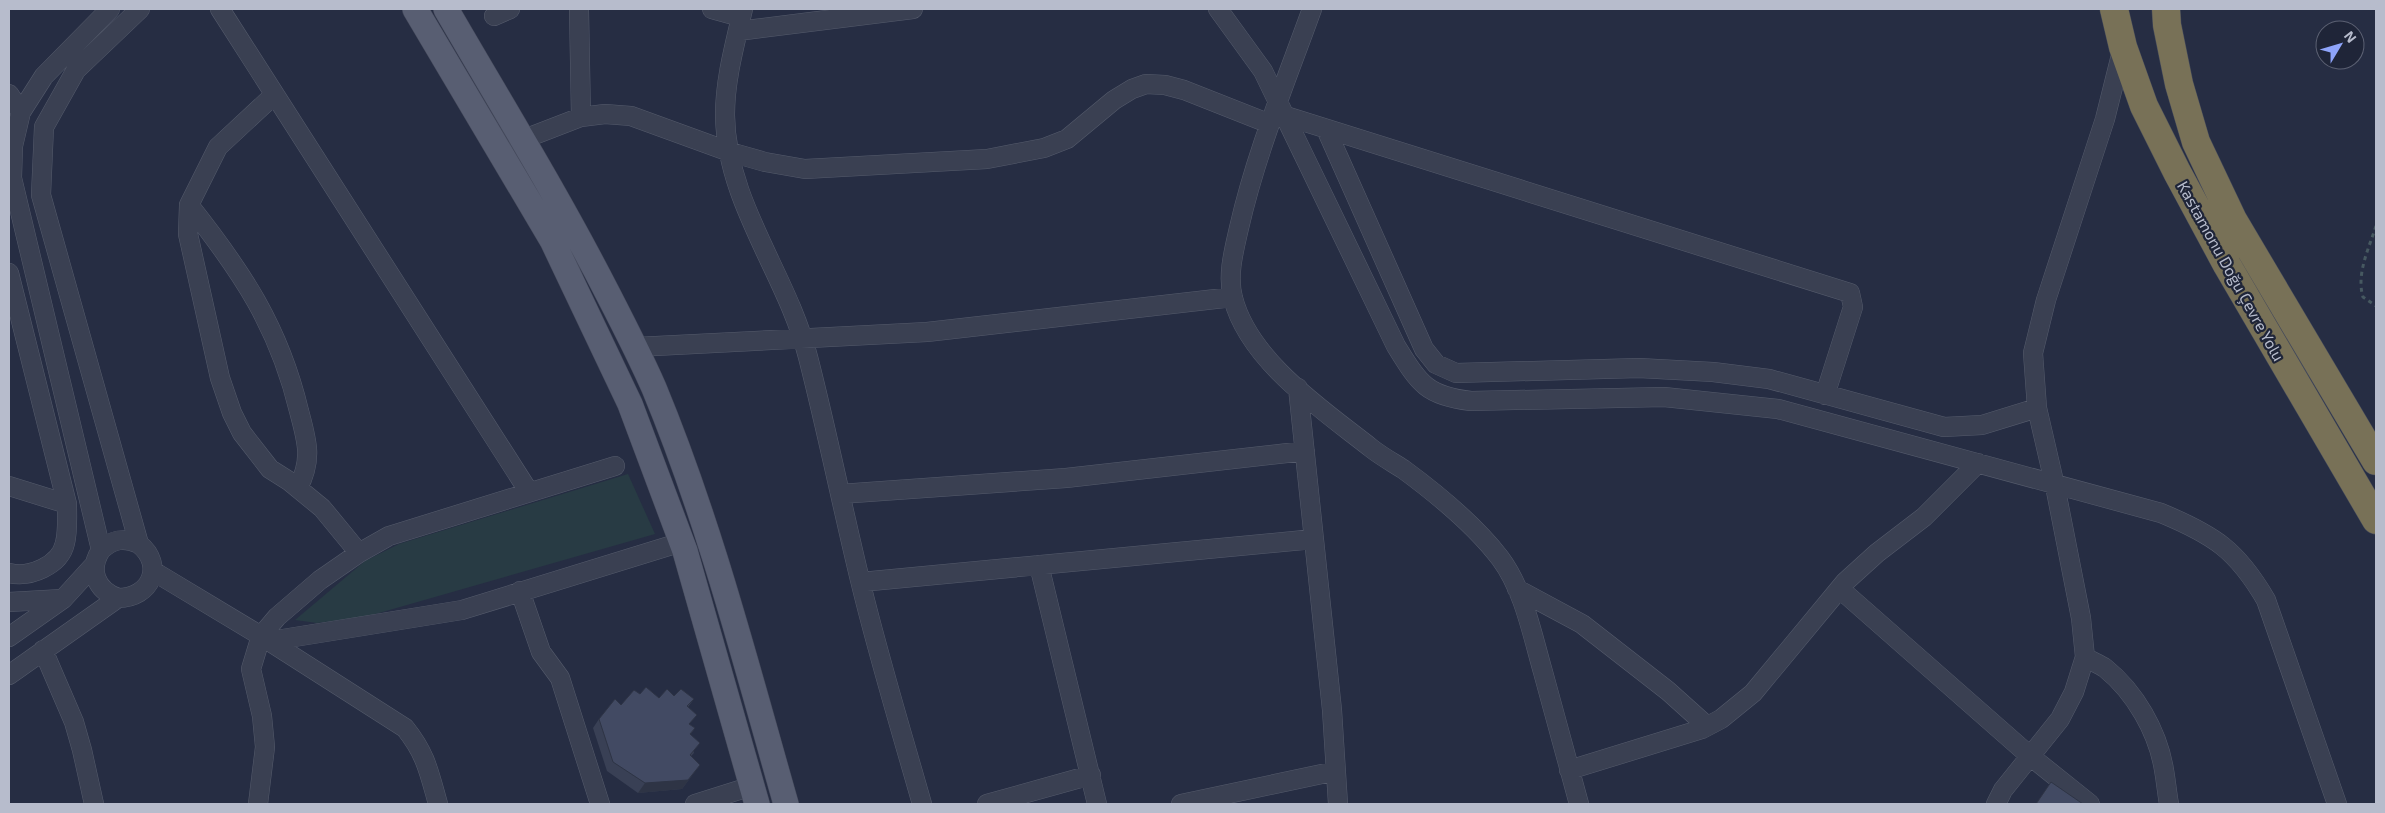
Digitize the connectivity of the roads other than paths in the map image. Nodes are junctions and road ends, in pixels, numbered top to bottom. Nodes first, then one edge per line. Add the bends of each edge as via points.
1 (110, 9) edge
2 (140, 9) edge
3 (220, 9) edge
4 (415, 9) edge
5 (446, 9) edge
6 (579, 9) edge
7 (712, 9) edge
8 (913, 9) edge
9 (1218, 9) edge
10 (1312, 9) edge
11 (2114, 9) edge
12 (2166, 9) edge
13 (740, 19) edge
14 (2123, 47) junction
15 (9, 94) edge
16 (274, 96) junction
17 (20, 112) junction
18 (1278, 113) junction
19 (581, 117) junction
20 (1326, 129) junction
21 (524, 139) junction
22 (730, 152) junction
23 (11, 179) edge
24 (189, 205) junction
25 (9, 273) edge
26 (1233, 297) junction
27 (17, 336) edge
28 (802, 338) junction
29 (636, 347) junction
30 (1298, 388) junction
31 (1825, 395) junction
32 (2037, 408) junction
33 (1304, 451) junction
34 (2376, 461) edge
35 (1978, 463) junction
36 (615, 466) dead end
37 (9, 486) edge
38 (2055, 486) junction
39 (298, 488) junction
40 (529, 492) junction
41 (840, 494) junction
42 (67, 504) junction
43 (2376, 520) edge
44 (1314, 539) junction
45 (682, 542) junction
46 (139, 544) junction
47 (359, 553) junction
48 (98, 557) junction
49 (1039, 565) junction
50 (153, 570) junction
51 (9, 573) edge
52 (861, 582) junction
53 (1840, 589) junction
54 (1517, 590) junction
55 (520, 592) junction
56 (118, 598) junction
57 (63, 599) junction
58 (9, 602) edge
59 (9, 637) edge
60 (266, 638) junction
61 (43, 650) junction
62 (2084, 657) junction
63 (9, 675) edge
64 (1707, 726) junction
65 (2030, 756) junction
66 (1570, 770) junction
67 (1336, 771) junction
68 (1091, 775) junction
69 (755, 795) edge
70 (94, 804) edge
71 (258, 804) edge
72 (438, 804) edge
73 (600, 804) edge
74 (695, 804) edge
75 (786, 804) edge
76 (922, 804) edge
77 (987, 804) edge
78 (1098, 804) edge
79 (1182, 804) edge
80 (1338, 804) edge
81 (1579, 804) edge
82 (1996, 804) edge
83 (2090, 804) edge
84 (2169, 804) edge
85 (2337, 804) edge

1 - 17 street via 44,76
2 - 46 street via 76,70 44,127 41,194
3 - 16 street
4 - 45 main road via 560,256 630,404
5 - 21 main road
6 - 19 street
7 - 13 street
8 - 13 street
9 - 18 street via 1263,71
10 - 18 street
11 - 14 highway, Kastamonu Doğu Çevre Yolu
12 - 34 highway, Kastamonu Doğu Çevre Yolu via 2179,84 2196,142 2233,220
13 - 22 street via 726,88 725,116
14 - 32 street via 2105,119 2046,300 2033,353
14 - 43 highway, Kastamonu Doğu Çevre Yolu via 2144,106 2177,172 2241,290
15 - 17 street
16 - 24 street via 218,147
16 - 40 street
17 - 23 street
18 - 20 street
18 - 22 street via 1165,85 1146,84 1114,100 1067,140 987,159 805,169
18 - 26 street via 1249,185 1231,272
18 - 35 street via 1396,346 1413,374 1427,388 1448,398 1471,401 1664,396 1745,404 1778,409
19 - 21 street
19 - 22 street via 631,116
20 - 31 street via 1424,349 1436,364 1456,374 1639,368 1713,372 1769,379
20 - 31 street via 1850,293 1853,307
21 - 29 main road
22 - 28 street via 744,203
23 - 48 street
24 - 39 street via 188,234 220,378 232,413 270,469
24 - 39 street via 244,277 282,355 307,444 308,462
25 - 27 street
26 - 28 street via 927,332
26 - 30 street via 1254,341
27 - 42 street
28 - 29 street
28 - 41 street
29 - 75 main road via 677,445 712,546
30 - 33 street
30 - 54 street via 1479,533 1501,560
31 - 32 street via 1944,427 1982,425
32 - 38 street
33 - 41 street via 1066,478
33 - 44 street
35 - 38 street
35 - 53 street via 1924,516 1877,553
36 - 40 street
37 - 42 street
38 - 62 street via 2081,618
38 - 85 street via 2161,513 2197,528 2226,547 2249,571 2266,600
39 - 47 street via 336,522
40 - 47 street via 389,536
41 - 52 street
42 - 51 street via 66,537 60,556 40,570 19,575
44 - 49 street
44 - 67 street
45 - 55 street
45 - 69 main road
46 - 48 street via 115,540
46 - 50 street via 149,555
47 - 60 street via 277,617
48 - 56 street via 97,582
48 - 57 street
49 - 52 street
49 - 68 street
50 - 56 street via 145,589 128,598
50 - 60 street
52 - 76 street
53 - 64 street via 1753,693
53 - 65 street
54 - 64 street via 1582,624
54 - 66 street
55 - 60 street via 462,610
55 - 73 street via 541,652 560,678
56 - 61 street
57 - 58 street
57 - 59 street
60 - 71 street via 251,669 262,716 265,747
60 - 72 street via 405,728 426,761
61 - 63 street
61 - 70 street via 74,722
62 - 65 street via 2074,692 2060,719
62 - 84 street via 2104,668 2141,709 2156,737
64 - 66 street
65 - 82 street via 2002,790
65 - 83 street
66 - 81 street
67 - 79 street
67 - 80 street
68 - 77 street
68 - 78 street
69 - 74 street

